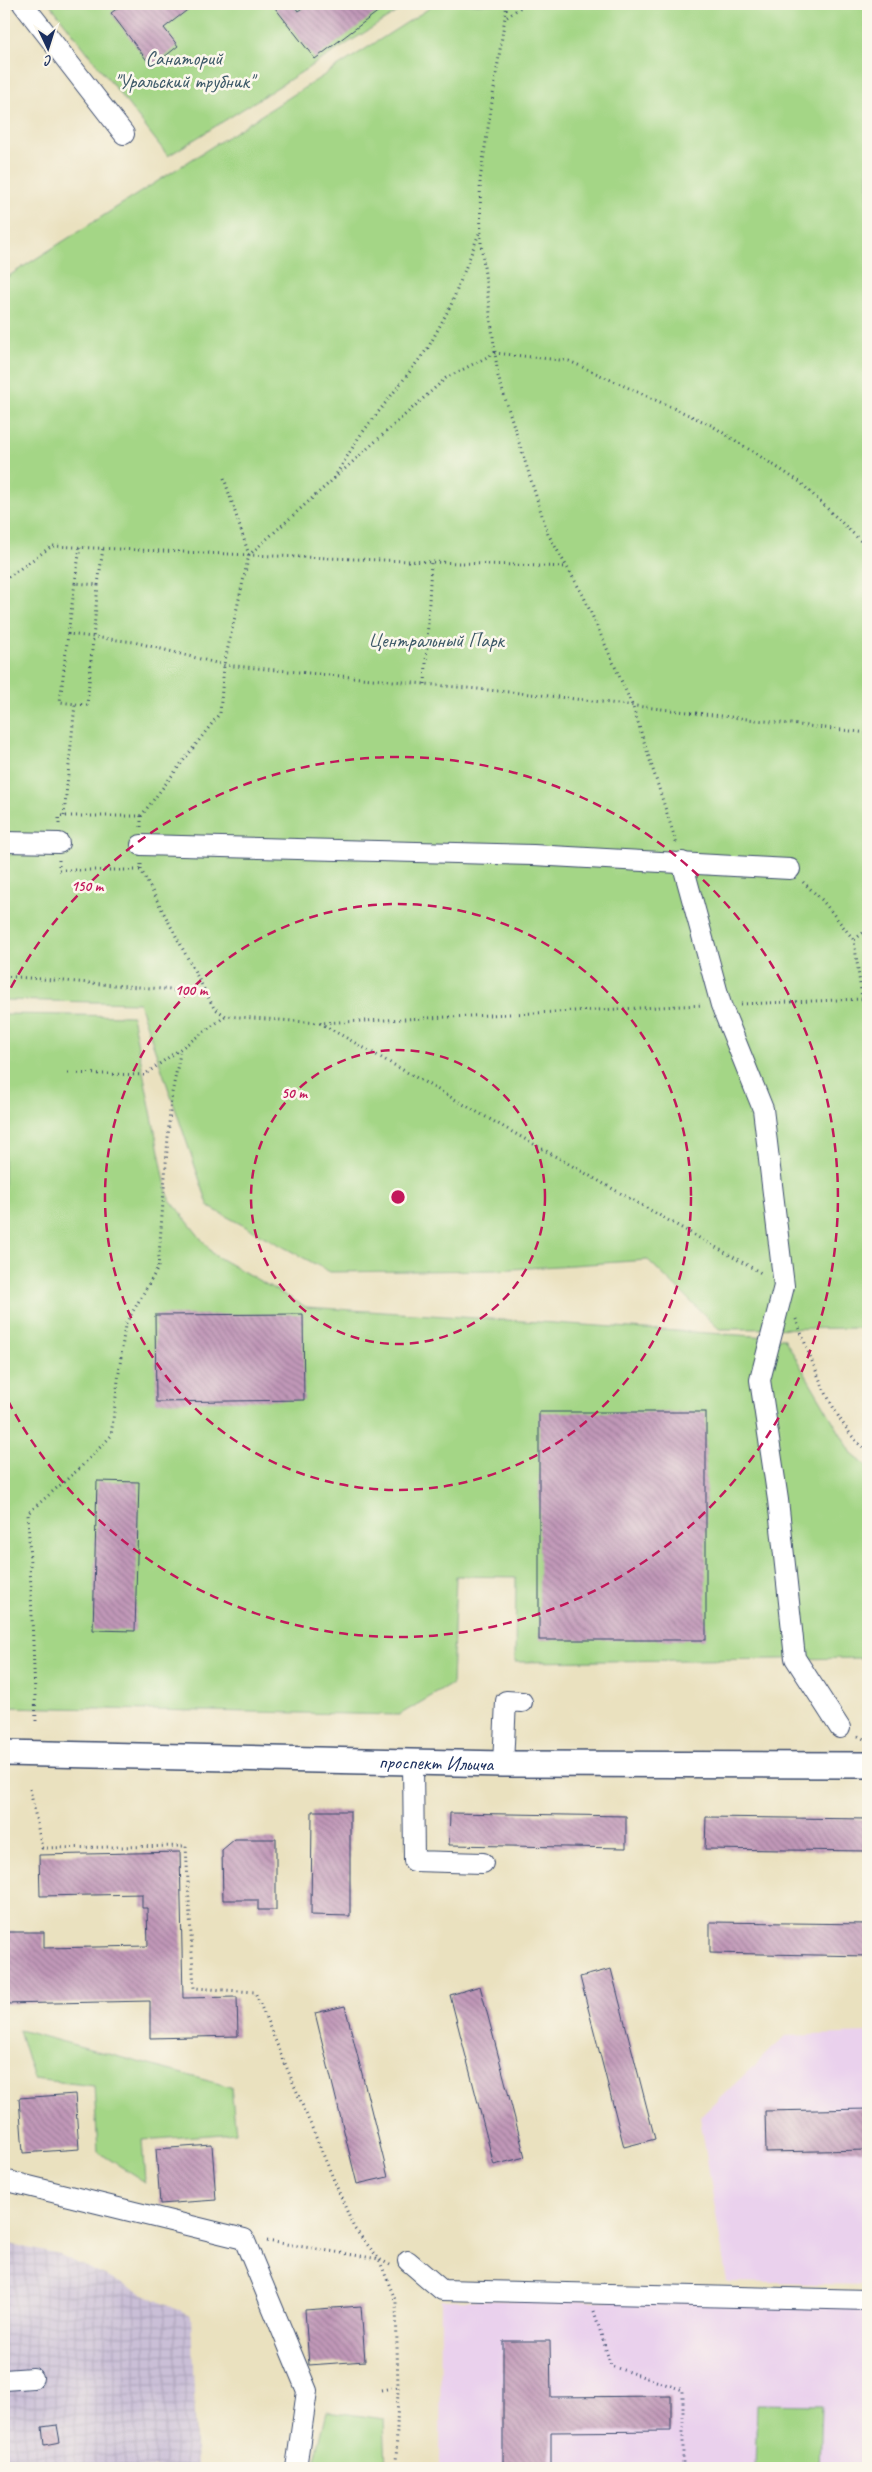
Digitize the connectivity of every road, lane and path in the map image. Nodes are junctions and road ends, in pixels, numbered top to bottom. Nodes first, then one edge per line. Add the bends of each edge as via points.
1 (23, 4) edge
2 (507, 4) edge
3 (525, 4) edge
4 (506, 18) junction
5 (124, 134) dead end
6 (480, 229) junction
7 (494, 353) junction
8 (224, 478) dead end
9 (332, 481) junction
10 (80, 547) junction
11 (103, 548) junction
12 (868, 548) edge
13 (249, 555) junction
14 (431, 562) junction
15 (567, 567) junction
16 (4, 580) edge
17 (75, 583) junction
18 (98, 586) junction
19 (68, 634) junction
20 (92, 637) junction
21 (224, 665) junction
22 (425, 684) junction
23 (75, 704) junction
24 (633, 707) junction
25 (868, 733) edge
26 (64, 816) junction
27 (141, 816) junction
28 (4, 842) edge
29 (59, 843) junction
30 (141, 845) junction
31 (682, 862) junction
32 (790, 869) joint
33 (141, 870) junction
34 (868, 929) edge
35 (854, 940) junction
36 (4, 976) edge
37 (207, 995) junction
38 (862, 999) junction
39 (720, 1005) junction
40 (226, 1016) junction
41 (868, 1016) edge
42 (320, 1023) junction
43 (181, 1049) junction
44 (68, 1073) dead end
45 (784, 1286) junction
46 (868, 1452) edge
47 (522, 1702) dead end
48 (36, 1721) dead end
49 (840, 1728) dead end
50 (4, 1753) edge
51 (414, 1761) junction
52 (503, 1764) junction
53 (868, 1766) edge
54 (30, 1789) dead end
55 (483, 1863) dead end
56 (4, 2180) edge
57 (244, 2239) junction
58 (379, 2259) junction
59 (408, 2261) dead end
60 (589, 2294) junction
61 (868, 2300) edge
62 (33, 2378) dead end
63 (4, 2380) edge
64 (398, 2387) junction
65 (381, 2390) dead end
66 (296, 2468) edge
67 (396, 2468) edge
68 (683, 2468) edge

1 - 5 street
2 - 4 path
3 - 4 path
4 - 6 path via 480,180
6 - 7 path
6 - 9 path via 451,305 428,348 359,437
7 - 9 path via 446,378
7 - 12 path via 569,361 711,425 800,482
7 - 15 path via 498,376 548,534
8 - 13 path
9 - 13 path
10 - 11 path
10 - 16 path via 52,546
10 - 17 path
11 - 13 path
11 - 18 path
13 - 14 path
13 - 21 path
14 - 15 path
14 - 22 path
15 - 24 path via 583,595
17 - 18 path
17 - 19 path
18 - 20 path
19 - 20 path
19 - 23 path via 60,702
20 - 21 path via 134,642
20 - 23 path via 87,705
21 - 22 path
21 - 27 path via 220,713
22 - 24 path
23 - 26 path
24 - 25 path
24 - 31 path
26 - 27 path
26 - 29 path via 59,816
27 - 30 path
28 - 29 street
29 - 33 path via 59,870
30 - 31 street
30 - 33 path
31 - 32 street
31 - 39 street
32 - 35 path via 822,900
33 - 37 path
34 - 35 path
35 - 38 path
36 - 37 path
37 - 40 path via 214,1008
38 - 39 path
38 - 41 path
39 - 42 path
39 - 45 street via 763,1109
40 - 42 path
40 - 43 path
42 - 45 path
43 - 44 path via 144,1075
43 - 48 path via 171,1098 158,1268 125,1325 111,1436 80,1468 28,1512
45 - 46 path via 828,1398 860,1446
45 - 49 street via 760,1380 778,1500 794,1658
47 - 52 street via 506,1701
50 - 51 main road, проспект Ильича
51 - 52 main road, проспект Ильича
51 - 55 street via 414,1861
52 - 53 main road, проспект Ильича
54 - 58 path via 42,1848 186,1846 194,1988 256,1992 354,2228
56 - 57 street
57 - 58 path
57 - 66 street via 307,2391
58 - 64 path via 396,2302
59 - 60 street via 442,2290
60 - 61 street
60 - 68 path via 610,2366 683,2390
62 - 63 street
64 - 65 path
64 - 67 path

